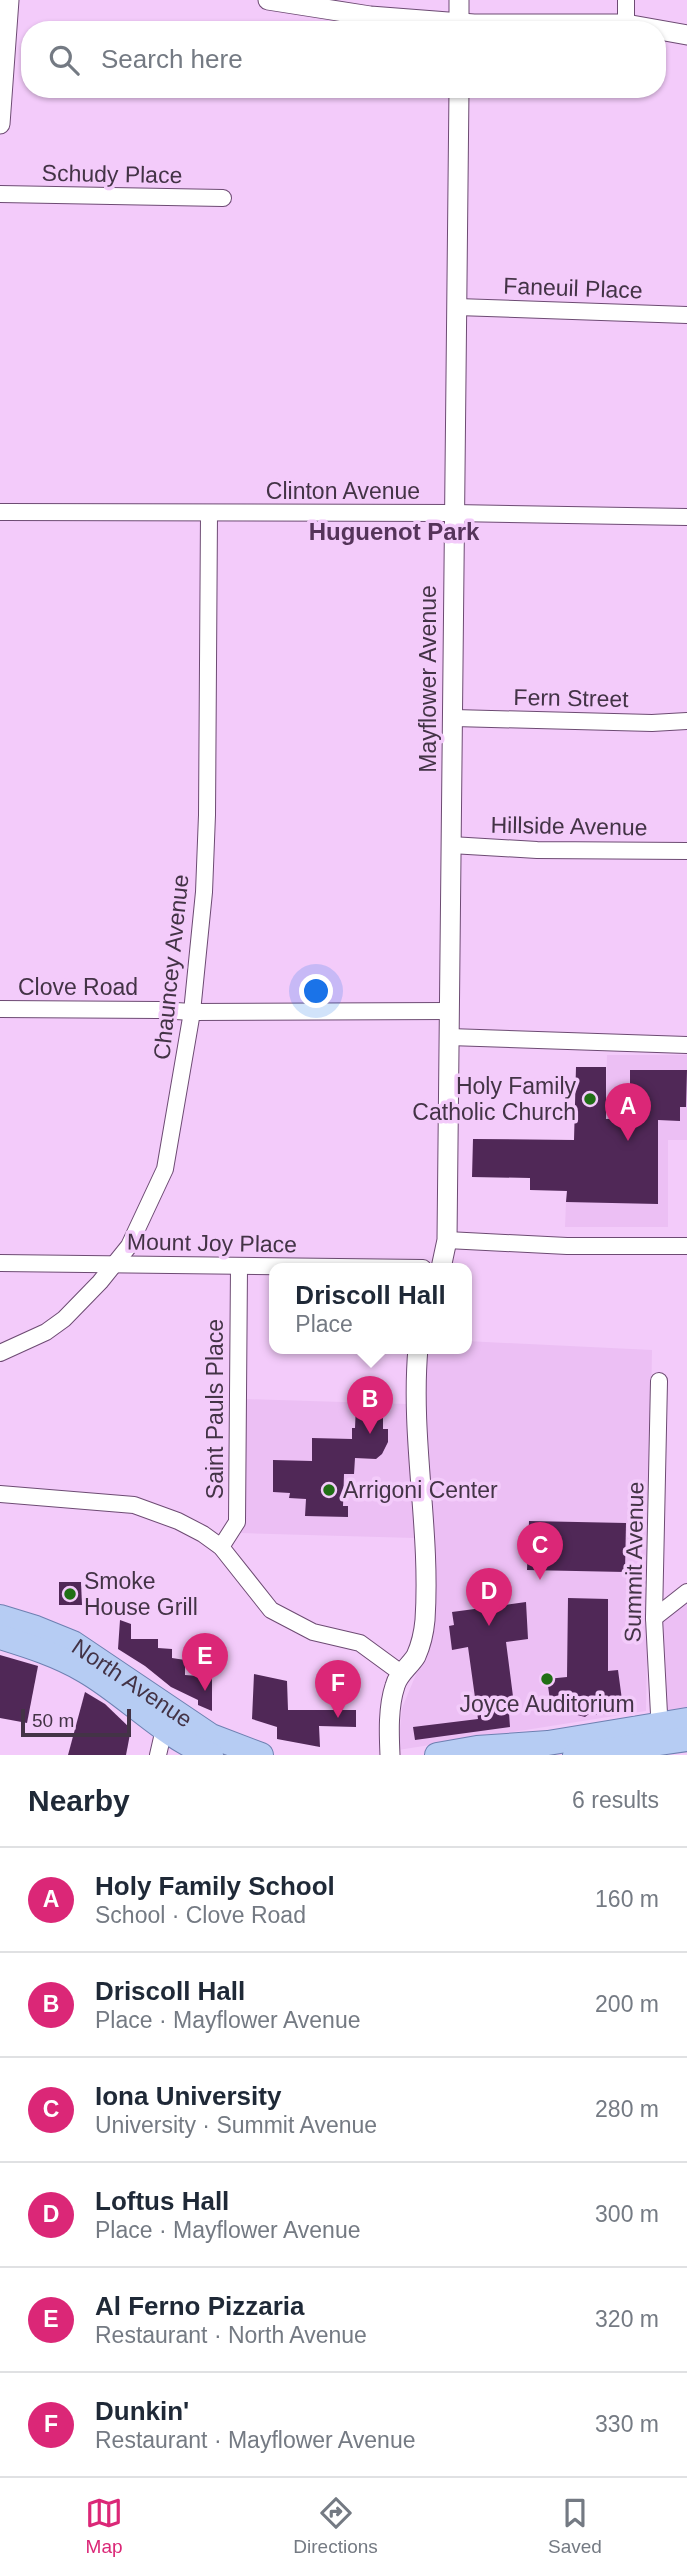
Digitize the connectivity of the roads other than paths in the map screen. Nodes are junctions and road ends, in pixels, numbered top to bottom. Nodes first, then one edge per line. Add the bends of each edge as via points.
1 (9, 0) edge
2 (268, 0) edge
3 (459, 0) edge
4 (626, 0) edge
5 (410, 21) edge
6 (459, 21) edge
7 (626, 21) edge
8 (666, 31) edge
9 (687, 35) edge
10 (458, 98) edge
11 (0, 124) edge
12 (0, 194) edge
13 (223, 198) dead end
14 (457, 307) junction
15 (687, 315) edge
16 (0, 512) edge
17 (454, 513) junction
18 (209, 514) junction
19 (687, 517) edge
20 (454, 718) junction
21 (687, 721) edge
22 (451, 845) junction
23 (687, 851) edge
24 (0, 1009) edge
25 (449, 1011) junction
26 (192, 1012) junction
27 (449, 1037) junction
28 (687, 1045) edge
29 (447, 1240) junction
30 (687, 1246) edge
31 (0, 1263) edge
32 (434, 1263) edge
33 (114, 1264) junction
34 (239, 1267) junction
35 (269, 1267) edge
36 (0, 1353) edge
37 (418, 1354) edge
38 (659, 1381) dead end
39 (0, 1494) edge
40 (221, 1547) junction
41 (687, 1592) edge
42 (0, 1617) edge
43 (654, 1618) junction
44 (0, 1636) edge
45 (401, 1673) junction
46 (687, 1720) edge
47 (170, 1721) junction
48 (660, 1733) junction
49 (687, 1739) edge
50 (548, 1749) edge
51 (158, 1755) edge
52 (211, 1755) edge
53 (261, 1755) edge
54 (390, 1755) edge
55 (437, 1755) edge
56 (575, 1755) edge

1 - 11 street
2 - 5 street
3 - 6 street
4 - 7 street
8 - 9 street
10 - 14 street, Mayflower Avenue
12 - 13 street, Schudy Place
14 - 15 street, Faneuil Place
14 - 17 street, Mayflower Avenue
16 - 18 street, Clinton Avenue
17 - 18 street, Clinton Avenue
17 - 19 street, Clinton Avenue
17 - 20 street, Mayflower Avenue
18 - 26 street, Chauncey Avenue via 207,828
20 - 21 street, Fern Street
20 - 22 street, Mayflower Avenue
22 - 23 street, Hillside Avenue
22 - 25 street, Mayflower Avenue
24 - 26 street, Clove Road
25 - 26 street, Clove Road
25 - 27 street, Mayflower Avenue
26 - 33 street, Chauncey Avenue via 165,1169 129,1246
27 - 28 street
27 - 29 street, Mayflower Avenue
29 - 30 street
29 - 32 street, Mayflower Avenue
31 - 33 street, Mount Joy Place
33 - 34 street, Mount Joy Place
33 - 36 street, Chauncey Avenue via 64,1319
34 - 35 street, Mount Joy Place
34 - 40 street, Saint Pauls Place via 237,1522
37 - 45 street via 425,1618 416,1655
38 - 43 street, Summit Avenue
39 - 40 street via 134,1504 178,1521
40 - 45 street via 271,1609 313,1632 360,1643
41 - 43 street
42 - 47 main road, North Avenue via 73,1643
43 - 48 street, Summit Avenue
44 - 47 main road, North Avenue via 53,1654 133,1704
45 - 54 street via 391,1711
46 - 48 main road
47 - 51 street
47 - 52 main road, North Avenue
47 - 53 main road, North Avenue
48 - 49 main road
48 - 50 main road
48 - 56 main road
50 - 55 main road via 477,1748

